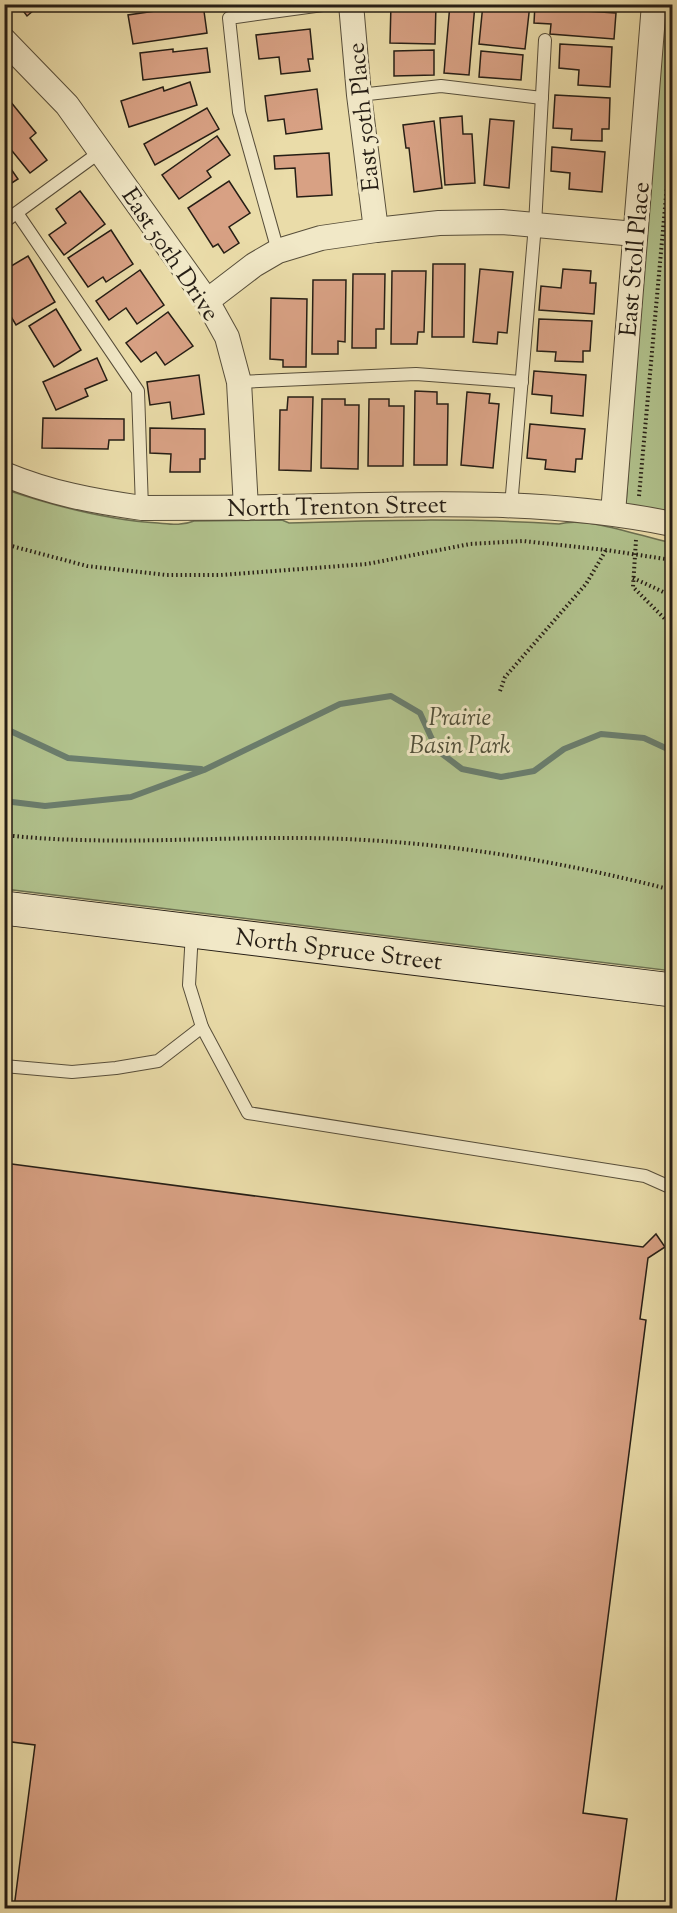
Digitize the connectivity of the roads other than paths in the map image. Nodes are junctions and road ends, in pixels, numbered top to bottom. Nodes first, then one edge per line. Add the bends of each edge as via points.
1 (330, 4) edge
2 (351, 4) edge
3 (654, 4) edge
4 (4, 40) edge
5 (545, 40) dead end
6 (359, 95) junction
7 (542, 98) junction
8 (100, 152) junction
9 (17, 213) junction
10 (4, 222) edge
11 (535, 225) junction
12 (376, 230) junction
13 (636, 234) junction
14 (278, 251) junction
15 (207, 301) junction
16 (239, 382) junction
17 (522, 382) junction
18 (4, 474) edge
19 (511, 506) junction
20 (142, 508) junction
21 (246, 508) junction
22 (613, 513) junction
23 (672, 524) edge
24 (4, 908) edge
25 (192, 931) junction
26 (672, 990) edge
27 (202, 1027) junction
28 (4, 1066) edge
29 (672, 1188) edge

1 - 14 lane via 229,18 239,112
2 - 6 street, East 50th Place
3 - 13 street, East Stoll Place
4 - 8 street, East 50th Drive via 67,105
5 - 7 lane
6 - 7 lane via 441,86
6 - 12 street, East 50th Place
7 - 11 lane
8 - 9 lane
8 - 15 street, East 50th Drive
9 - 10 lane
9 - 20 lane via 138,391
11 - 12 street via 439,223
11 - 13 street
11 - 17 lane
12 - 14 street via 321,238
13 - 22 street, East Stoll Place
14 - 15 street
15 - 16 street, East 50th Drive via 227,337
16 - 17 lane via 416,374
16 - 21 street, East 50th Drive
17 - 19 lane
18 - 20 street, North Trenton Street via 36,487
19 - 21 street, North Trenton Street
19 - 22 street, North Trenton Street
20 - 21 street, North Trenton Street
22 - 23 street, North Trenton Street
24 - 25 street, North Spruce Street
25 - 26 street, North Spruce Street
25 - 27 lane via 189,985
27 - 28 lane via 158,1061 72,1072
27 - 29 lane via 248,1113 645,1176

